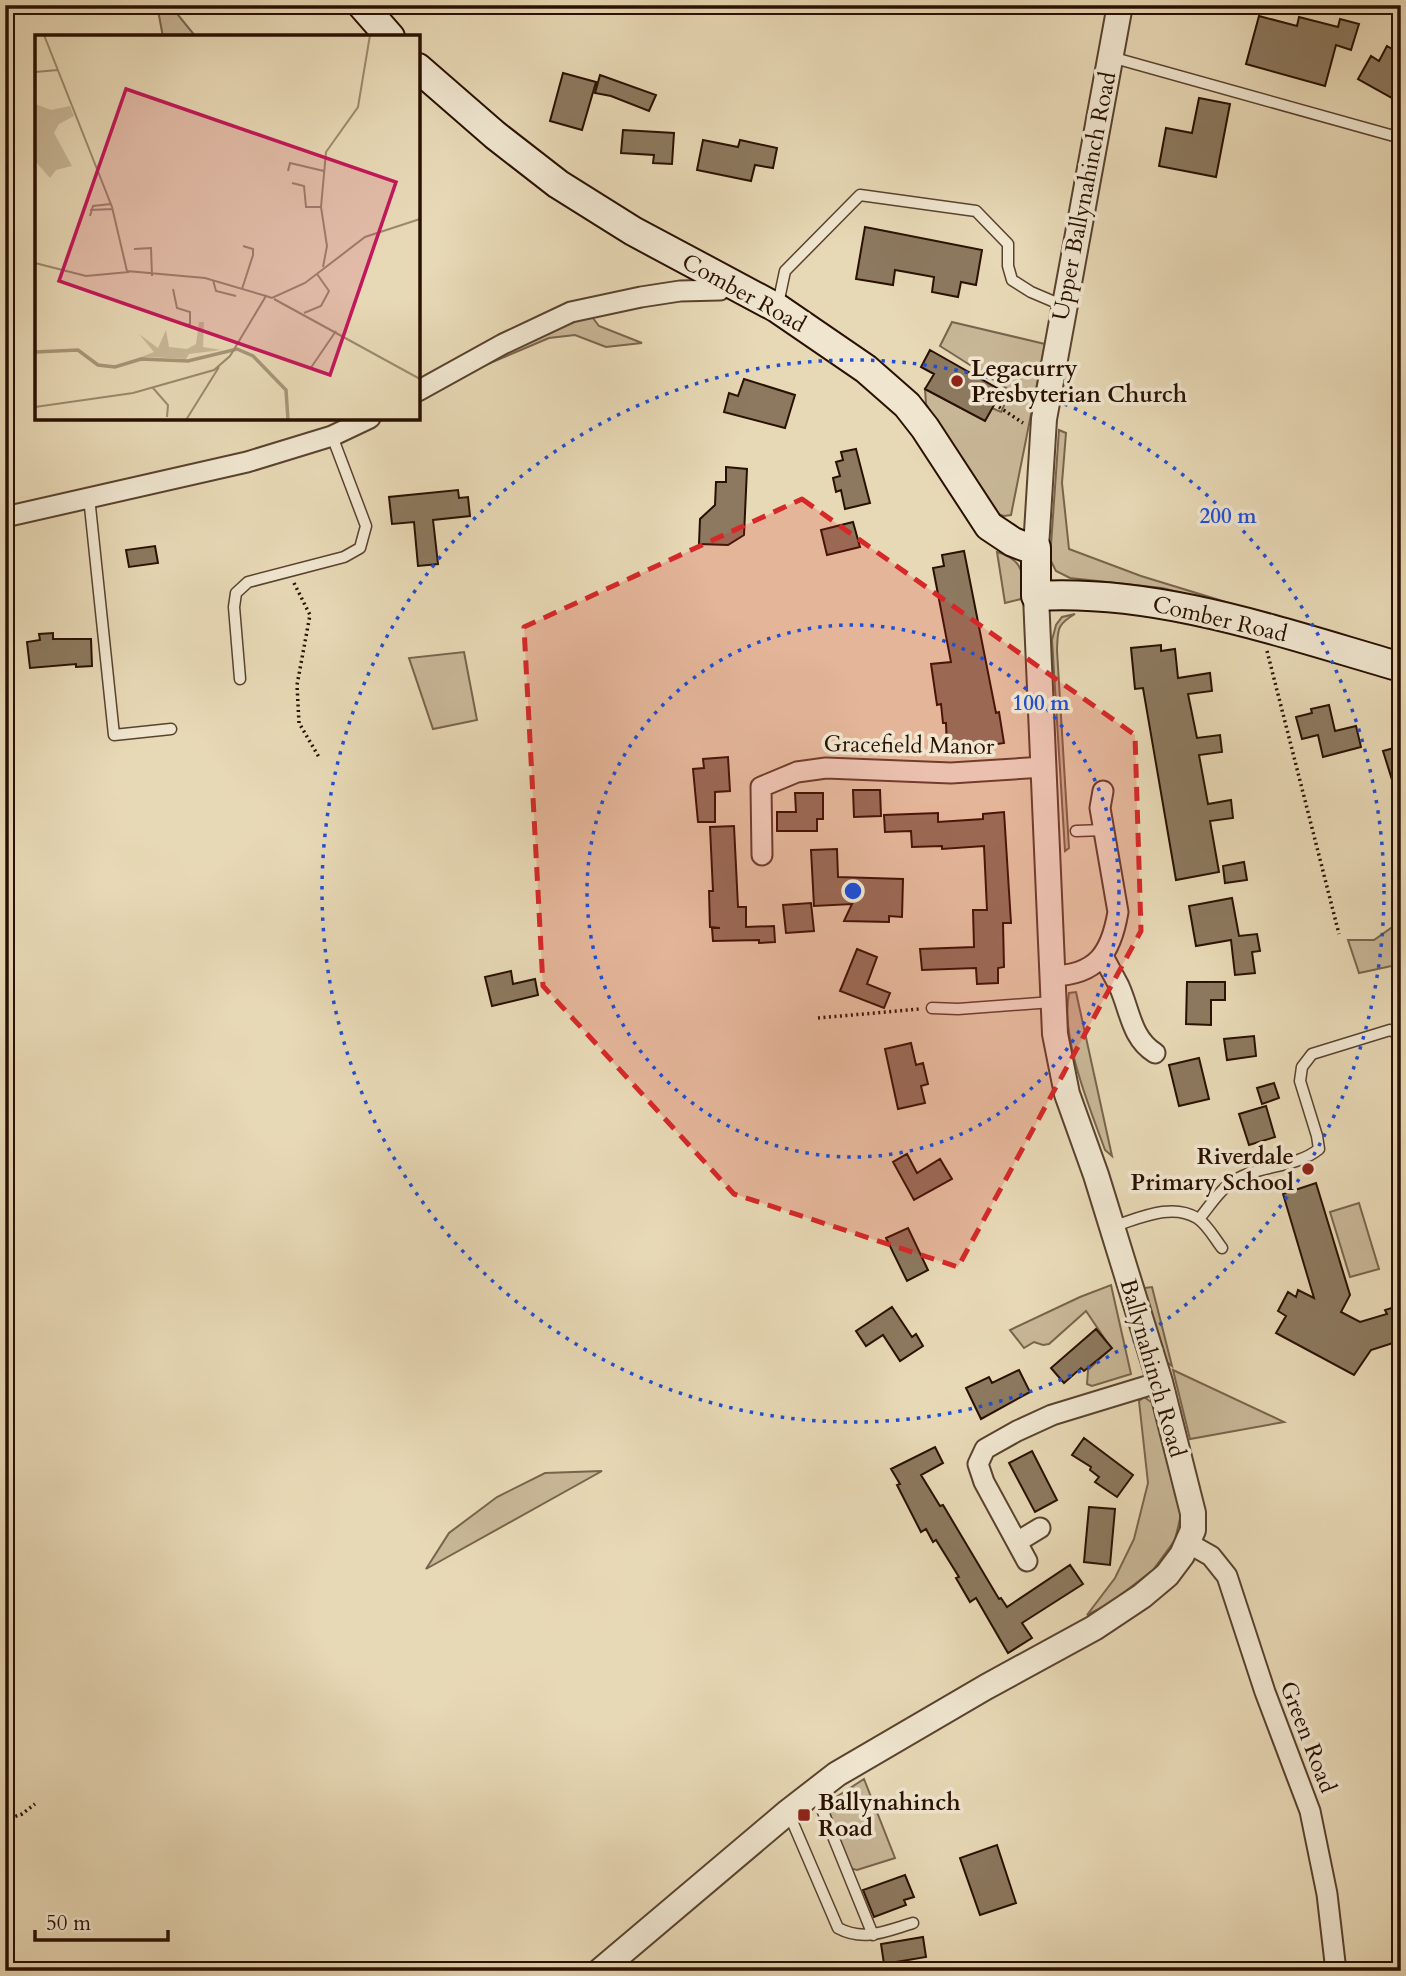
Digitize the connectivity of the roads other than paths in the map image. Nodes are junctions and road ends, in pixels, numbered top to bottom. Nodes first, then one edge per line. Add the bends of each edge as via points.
1 (362, 5) edge
2 (1120, 5) edge
3 (388, 35) edge
4 (1111, 57) junction
5 (420, 70) edge
6 (1401, 138) edge
7 (727, 282) junction
8 (1064, 306) junction
9 (777, 308) junction
10 (420, 390) edge
11 (366, 420) edge
12 (332, 436) junction
13 (89, 497) junction
14 (5, 517) edge
15 (1036, 548) junction
16 (1035, 596) junction
17 (1401, 667) edge
18 (240, 679) dead end
19 (171, 729) dead end
20 (1044, 767) junction
21 (1102, 791) dead end
22 (1105, 830) junction
23 (1076, 831) dead end
24 (762, 855) dead end
25 (1103, 956) junction
26 (1052, 976) junction
27 (1053, 1002) junction
28 (932, 1008) road end
29 (1401, 1035) edge
30 (1155, 1053) dead end
31 (1199, 1219) junction
32 (1111, 1227) junction
33 (1222, 1248) dead end
34 (1160, 1382) junction
35 (1040, 1528) dead end
36 (1017, 1542) junction
37 (1188, 1543) junction
38 (1027, 1561) dead end
39 (815, 1792) junction
40 (788, 1812) junction
41 (913, 1923) dead end
42 (873, 1935) junction
43 (600, 1971) edge
44 (1336, 1971) edge

1 - 3 main road
2 - 4 street, Upper Ballynahinch Road
4 - 6 lane
4 - 8 street, Upper Ballynahinch Road
5 - 7 main road, Comber Road via 558,184
7 - 9 main road, Comber Road
7 - 10 street via 720,290 680,291 571,312
8 - 9 lane via 1012,280 1007,244 976,211 860,195 785,271
8 - 15 street, Upper Ballynahinch Road via 1044,424
9 - 15 main road, Comber Road via 866,369 907,405 989,526 1013,542
11 - 12 street
12 - 13 street via 247,463
12 - 18 lane via 366,526 365,537 360,548 344,557 248,582 236,593 233,607
13 - 14 street
13 - 19 lane via 114,735
15 - 16 main road, Upper Ballynahinch Road
16 - 17 main road, Comber Road via 1102,595 1175,606
16 - 20 street, Ballynahinch Road
20 - 24 street, Gracefield Manor via 951,773 826,768 797,772 761,787
20 - 26 street, Ballynahinch Road
21 - 22 street
22 - 23 lane
22 - 25 street via 1118,912 1110,947
25 - 26 street via 1082,971
25 - 30 street via 1134,1028 1144,1046
26 - 27 street, Ballynahinch Road
27 - 28 lane
27 - 32 street, Ballynahinch Road via 1067,1094
29 - 31 lane via 1390,1030 1312,1054 1302,1067 1300,1081 1319,1149 1228,1185
31 - 32 lane via 1161,1211
31 - 33 lane
32 - 34 street, Ballynahinch Road
34 - 36 street via 1052,1415 985,1450 978,1464 984,1482
34 - 37 street, Ballynahinch Road via 1193,1513
35 - 36 street
36 - 38 street
37 - 39 street, Ballynahinch Road via 1167,1574 1142,1596 1094,1628 880,1748
37 - 44 street, Green Road via 1211,1556 1227,1576 1310,1811
39 - 40 street, Ballynahinch Road
39 - 42 lane
40 - 42 lane via 838,1928 850,1934
40 - 43 street, Ballynahinch Road
41 - 42 lane

